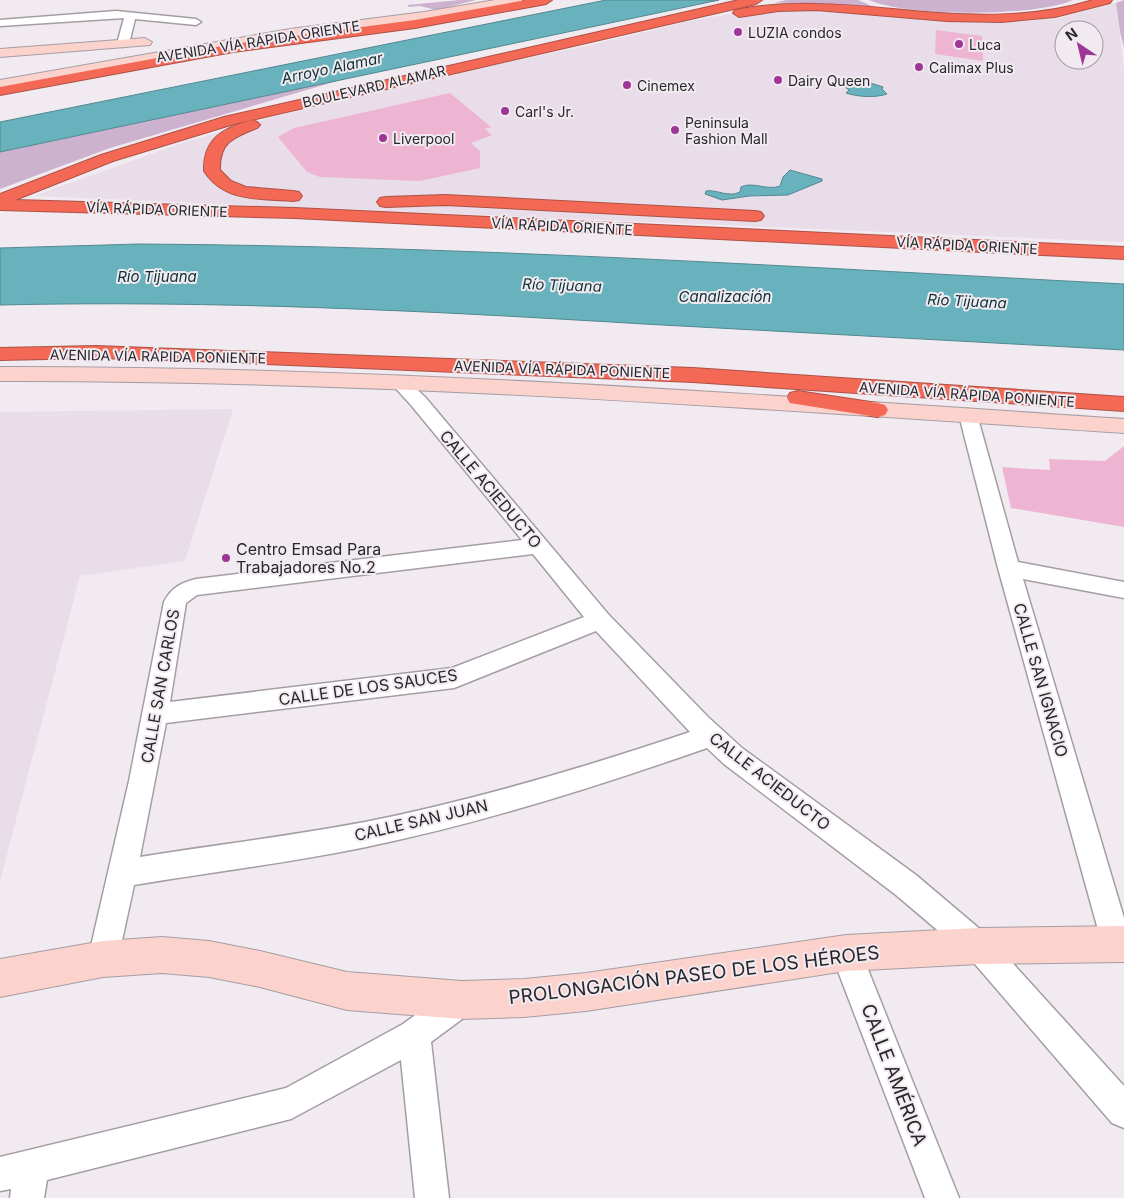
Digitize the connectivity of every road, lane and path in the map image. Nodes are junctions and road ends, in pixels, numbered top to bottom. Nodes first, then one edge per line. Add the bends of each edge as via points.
1 (483, 0) edge
2 (517, 0) edge
3 (546, 0) edge
4 (756, 0) edge
5 (770, 0) edge
6 (863, 0) edge
7 (1078, 0) edge
8 (1106, 0) edge
9 (130, 16) junction
10 (424, 16) junction
11 (0, 22) edge
12 (196, 22) dead end
13 (318, 29) junction
14 (290, 33) junction
15 (618, 39) junction
16 (123, 44) junction
17 (233, 48) junction
18 (578, 48) junction
19 (0, 53) edge
20 (82, 69) junction
21 (0, 84) edge
22 (382, 84) junction
23 (0, 91) edge
24 (310, 196) dead end
25 (368, 198) dead end
26 (0, 200) edge
27 (445, 200) junction
28 (0, 205) edge
29 (183, 210) junction
30 (768, 217) dead end
31 (1124, 253) edge
32 (0, 354) edge
33 (174, 354) junction
34 (0, 366) edge
35 (556, 369) junction
36 (0, 374) edge
37 (399, 382) junction
38 (1124, 404) edge
39 (877, 410) junction
40 (968, 415) junction
41 (1124, 426) edge
42 (539, 546) junction
43 (1009, 568) junction
44 (1124, 590) edge
45 (600, 620) junction
46 (156, 714) junction
47 (711, 736) junction
48 (124, 873) junction
49 (1120, 944) edge
50 (978, 946) junction
51 (846, 953) junction
52 (103, 958) junction
53 (0, 978) edge
54 (462, 1000) junction
55 (414, 1036) junction
56 (1124, 1111) edge
57 (19, 1179) edge
58 (432, 1198) edge
59 (942, 1198) edge

1 - 10 main road
2 - 10 main road, AVENIDA VÍA RÁPIDA ORIENTE
3 - 17 highway via 424,22
4 - 22 highway, BOULEVARD ALAMAR
5 - 15 highway
6 - 7 highway via 896,9 987,13 1051,8
8 - 15 highway via 1064,12 996,18 816,6 772,7
9 - 11 street via 116,14
9 - 12 street
9 - 16 street
10 - 13 main road, AVENIDA VÍA RÁPIDA ORIENTE
13 - 14 main road, AVENIDA VÍA RÁPIDA ORIENTE
13 - 16 main road
14 - 17 highway
14 - 20 main road, AVENIDA VÍA RÁPIDA ORIENTE
15 - 18 highway
16 - 19 main road
17 - 20 highway
17 - 23 highway
18 - 22 highway
18 - 24 highway via 250,125 229,134 212,154 212,171 225,185 244,192
20 - 21 main road, AVENIDA VÍA RÁPIDA ORIENTE
22 - 26 highway, BOULEVARD ALAMAR via 229,120 155,142
25 - 27 highway
27 - 29 highway
27 - 30 highway
28 - 29 highway, VÍA RÁPIDA ORIENTE
29 - 31 highway, VÍA RÁPIDA ORIENTE
32 - 33 highway, AVENIDA VÍA RÁPIDA PONIENTE
33 - 34 highway
33 - 35 highway, AVENIDA VÍA RÁPIDA PONIENTE
35 - 38 highway, AVENIDA VÍA RÁPIDA PONIENTE via 735,377
35 - 39 highway
36 - 37 main road, AVENIDA VÍA RÁPIDA PONIENTE via 111,373
37 - 39 main road, AVENIDA VÍA RÁPIDA PONIENTE
37 - 42 street, CALLE ACIEDUCTO
39 - 40 main road, AVENIDA VÍA RÁPIDA PONIENTE
40 - 41 main road, AVENIDA VÍA RÁPIDA PONIENTE
40 - 43 street, CALLE SAN IGNACIO
42 - 45 street, CALLE ACIEDUCTO
42 - 46 street, CALLE SAN CARLOS via 188,589 175,602
43 - 44 street
43 - 49 street, CALLE SAN IGNACIO
45 - 46 street, CALLE DE LOS SAUCES via 454,678
45 - 47 street, CALLE ACIEDUCTO
46 - 48 street, CALLE SAN CARLOS
47 - 48 street, CALLE SAN JUAN via 602,773 400,827
47 - 50 street, CALLE ACIEDUCTO via 748,768 906,885
48 - 52 street, CALLE SAN CARLOS
49 - 50 main road, PROLONGACIÓN PASEO DE LOS HÉROES
50 - 51 main road, PROLONGACIÓN PASEO DE LOS HÉROES
50 - 56 street, CALLE ACIEDUCTO
51 - 54 main road, PROLONGACIÓN PASEO DE LOS HÉROES via 586,992
51 - 59 street, CALLE AMÉRICA
52 - 53 main road, PROLONGACIÓN PASEO DE LOS HÉROES
52 - 54 main road, PROLONGACIÓN PASEO DE LOS HÉROES via 162,955 208,959 347,991
54 - 55 street
55 - 57 street via 291,1103
55 - 58 street

